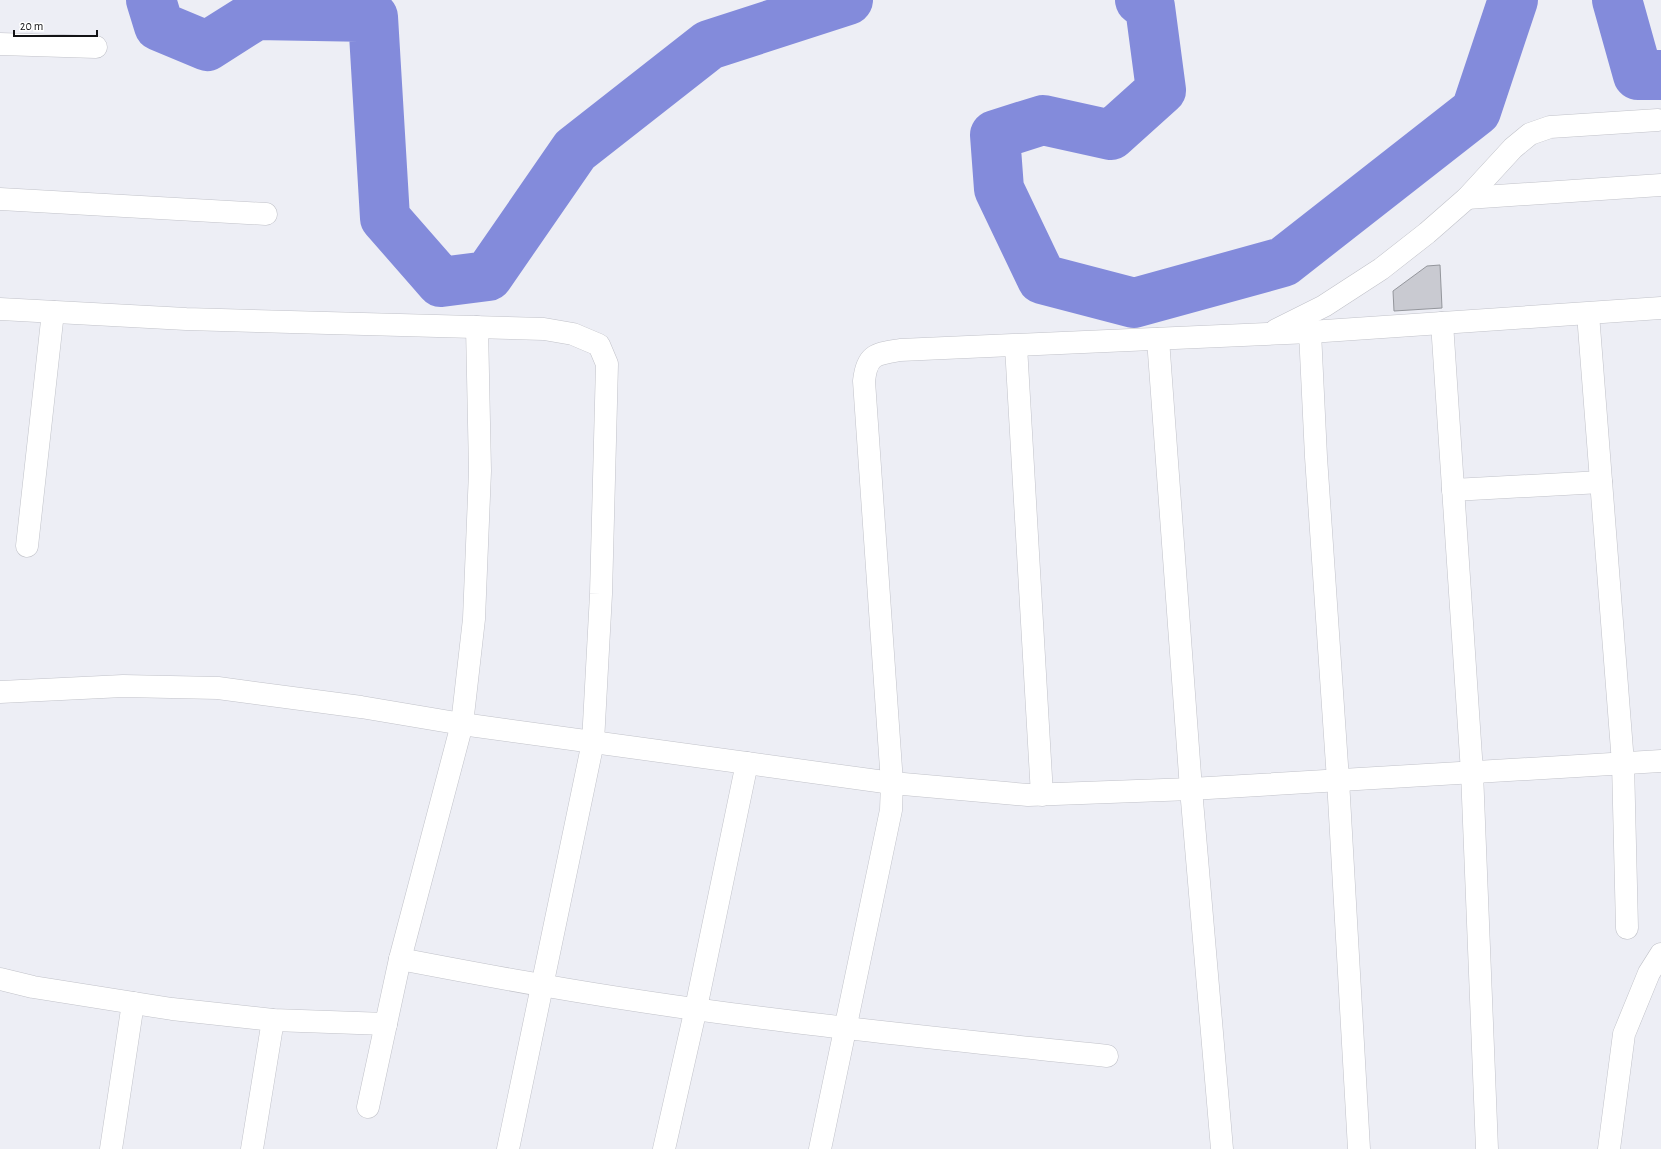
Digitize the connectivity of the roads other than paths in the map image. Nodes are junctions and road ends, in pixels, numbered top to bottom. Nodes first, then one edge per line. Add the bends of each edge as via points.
1 (0, 44) edge
2 (96, 47) dead end
3 (1658, 120) dead end
4 (1661, 186) edge
5 (1467, 198) junction
6 (0, 199) edge
7 (266, 214) dead end
8 (1661, 308) edge
9 (0, 309) edge
10 (53, 312) junction
11 (1588, 314) junction
12 (1442, 323) junction
13 (477, 327) junction
14 (1310, 332) junction
15 (1267, 334) junction
16 (1158, 339) junction
17 (1016, 346) junction
18 (1601, 482) junction
19 (1453, 490) junction
20 (27, 546) dead end
21 (0, 692) edge
22 (462, 724) junction
23 (593, 742) junction
24 (1661, 761) edge
25 (747, 763) junction
26 (1623, 763) junction
27 (1472, 772) junction
28 (1338, 780) junction
29 (892, 783) junction
30 (1191, 790) junction
31 (1042, 795) junction
32 (1628, 928) dead end
33 (1661, 954) edge
34 (400, 959) junction
35 (0, 979) edge
36 (542, 985) junction
37 (133, 1003) junction
38 (696, 1008) junction
39 (273, 1020) junction
40 (386, 1024) junction
41 (846, 1028) junction
42 (1107, 1056) dead end
43 (368, 1107) dead end
44 (111, 1149) edge
45 (252, 1149) edge
46 (508, 1149) edge
47 (664, 1149) edge
48 (820, 1149) edge
49 (1222, 1149) edge
50 (1360, 1149) edge
51 (1487, 1149) edge
52 (1609, 1149) edge

1 - 2 street
3 - 5 street via 1550,126 1530,134 1513,148
4 - 5 street
5 - 15 street via 1427,234 1381,269 1324,306
6 - 7 street
8 - 11 street
9 - 10 street
10 - 13 street via 186,320
10 - 20 street
11 - 12 street
11 - 18 street
12 - 14 street
12 - 19 street
13 - 22 street via 480,471 474,619
13 - 23 street via 544,329 573,334 599,345 607,364 602,594
14 - 15 street
14 - 28 street
15 - 16 street
16 - 17 street
16 - 30 street
17 - 29 street via 900,350 878,354 866,366 864,381
17 - 31 street
18 - 19 street
18 - 26 street
19 - 27 street
21 - 22 street via 123,686 218,688 361,707
22 - 23 street
22 - 34 street
23 - 25 street
23 - 36 street
24 - 26 street
25 - 29 street
25 - 38 street
26 - 27 street
26 - 32 street
27 - 28 street
27 - 51 street
28 - 30 street
28 - 50 street
29 - 31 street
29 - 41 street via 886,839
30 - 31 street
30 - 49 street
33 - 52 street via 1649,973 1624,1034
34 - 36 street
34 - 40 street
35 - 37 street
36 - 38 street
36 - 46 street
37 - 39 street
37 - 44 street
38 - 41 street
38 - 47 street
39 - 40 street
39 - 45 street
40 - 43 street
41 - 42 street
41 - 48 street

